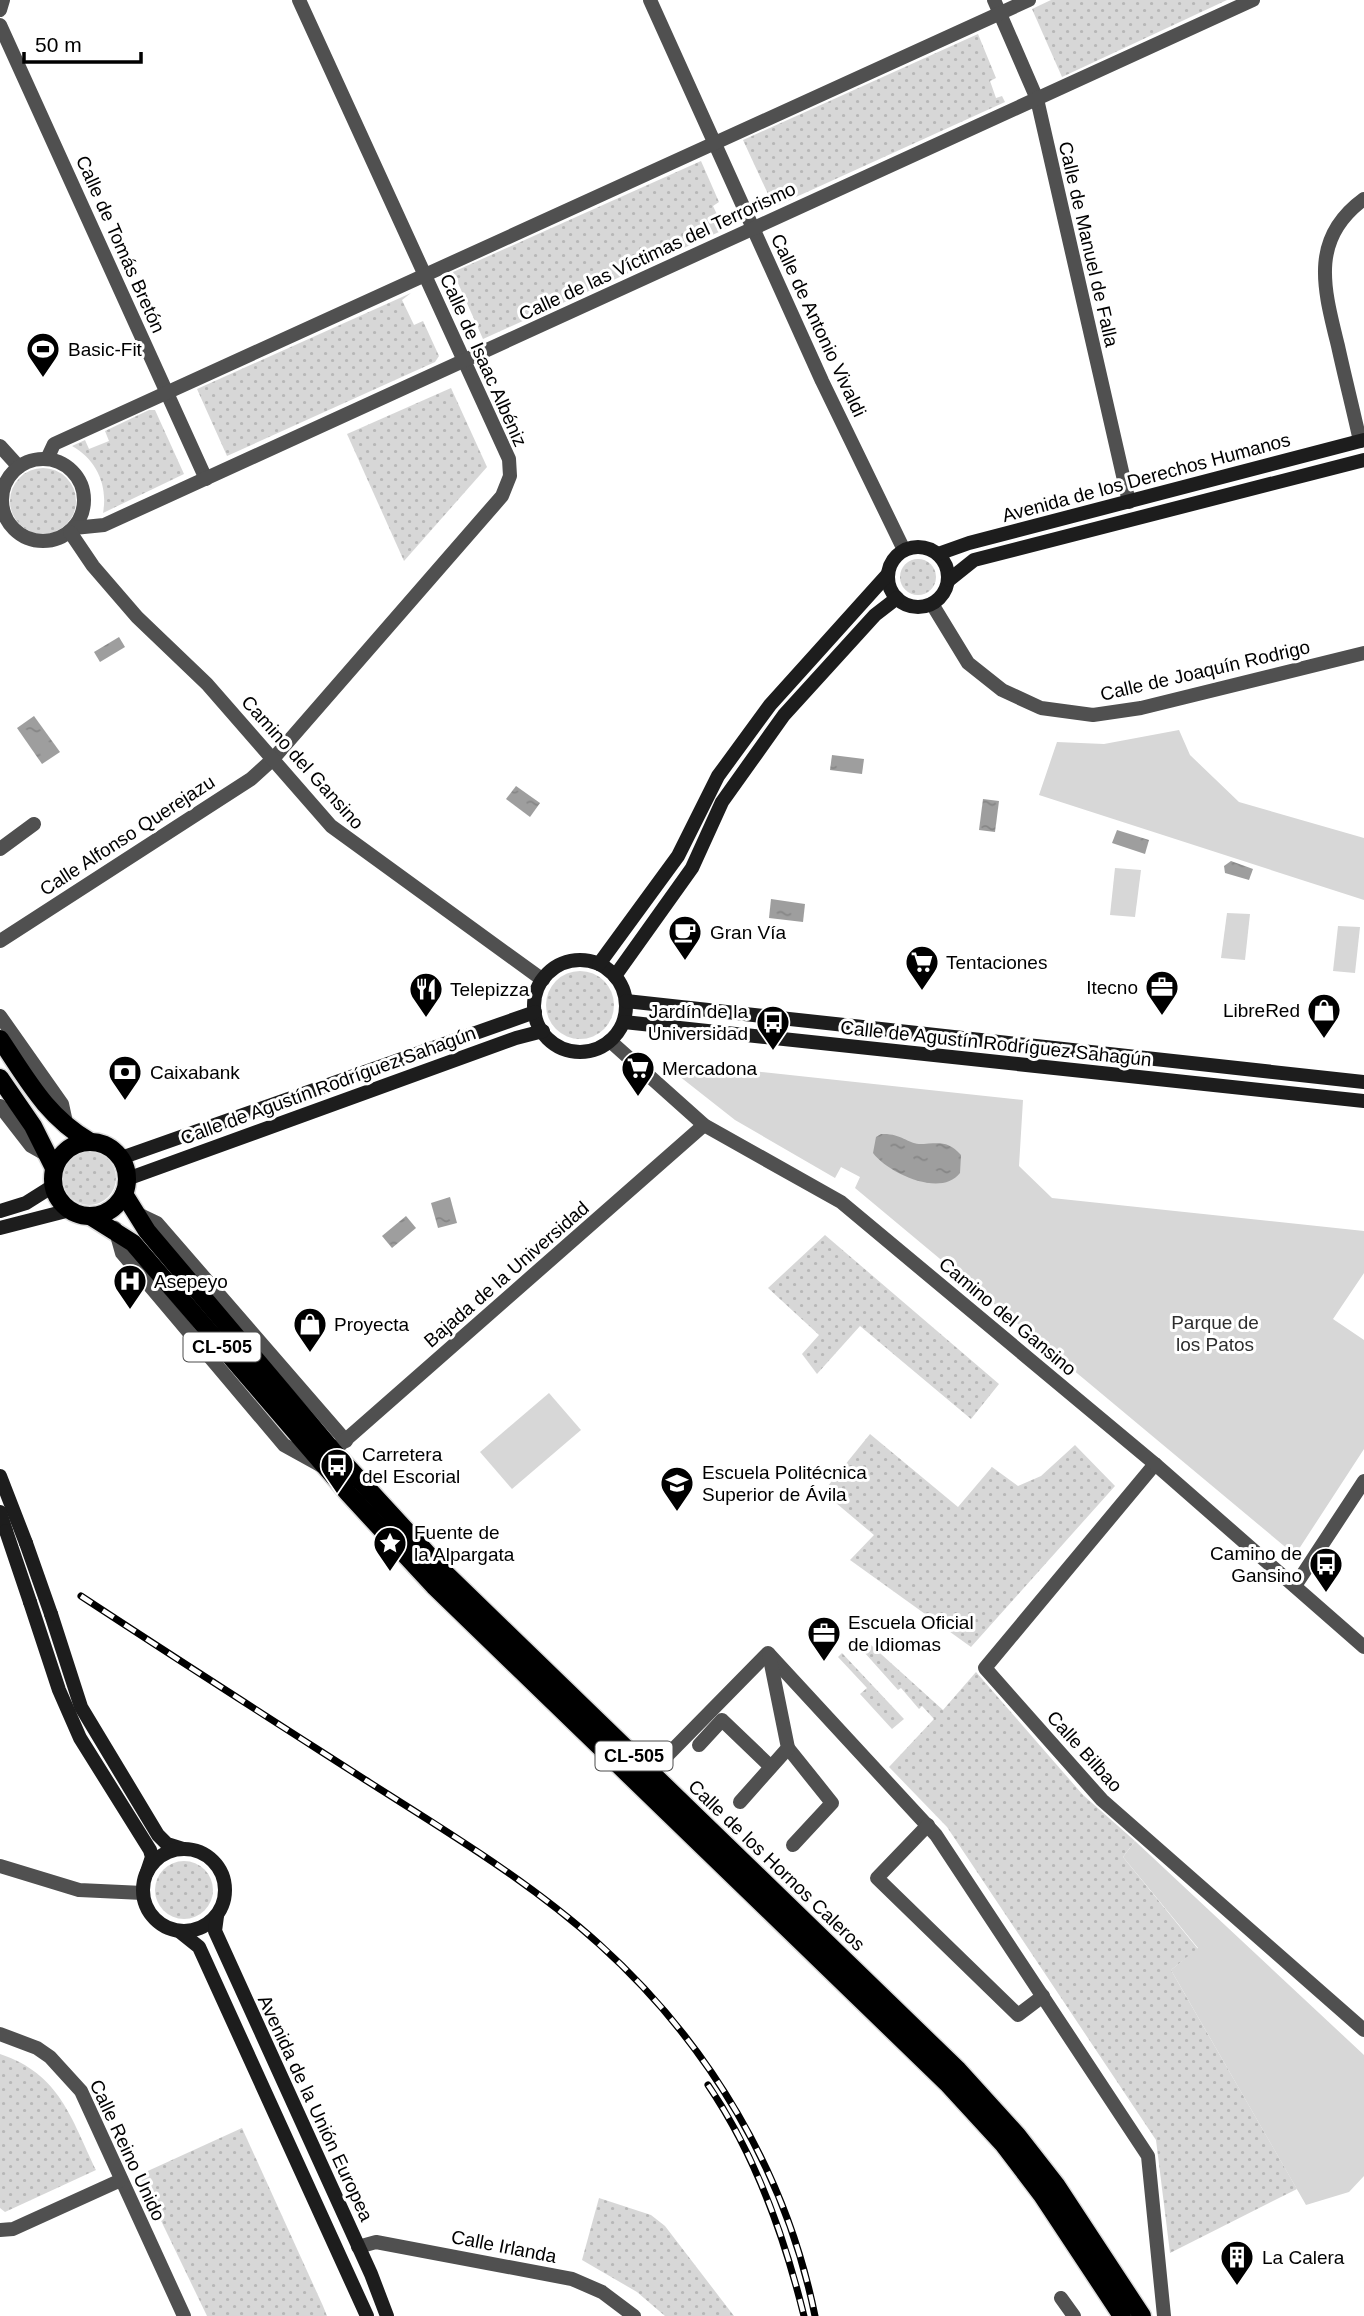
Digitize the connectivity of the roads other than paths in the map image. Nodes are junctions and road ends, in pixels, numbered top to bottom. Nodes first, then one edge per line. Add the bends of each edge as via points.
1 (3, 0) edge
2 (299, 0) edge
3 (650, 0) edge
4 (1029, 0) edge
5 (1253, 0) edge
6 (997, 7) edge
7 (0, 10) edge
8 (0, 25) edge
9 (1037, 99) junction
10 (715, 144) junction
11 (1364, 199) edge
12 (754, 229) junction
13 (425, 275) junction
14 (464, 361) junction
15 (167, 393) junction
16 (1362, 440) edge
17 (0, 446) edge
18 (47, 459) junction
19 (1364, 460) edge
20 (19, 467) junction
21 (206, 479) junction
22 (1129, 502) junction
23 (3, 519) edge
24 (72, 530) junction
25 (904, 550) junction
26 (938, 554) junction
27 (888, 574) junction
28 (949, 580) junction
29 (897, 598) junction
30 (932, 604) junction
31 (1364, 653) edge
32 (273, 759) junction
33 (34, 824) dead end
34 (0, 849) edge
35 (0, 941) edge
36 (599, 964) junction
37 (615, 976) junction
38 (543, 980) junction
39 (626, 1001) junction
40 (535, 1012) junction
41 (0, 1016) edge
42 (624, 1022) junction
43 (542, 1031) junction
44 (0, 1039) edge
45 (610, 1041) junction
46 (0, 1078) edge
47 (1364, 1082) edge
48 (1364, 1101) edge
49 (0, 1106) edge
50 (704, 1125) junction
51 (67, 1128) junction
52 (89, 1141) junction
53 (121, 1157) junction
54 (51, 1161) junction
55 (53, 1186) junction
56 (125, 1187) junction
57 (70, 1210) junction
58 (0, 1212) edge
59 (90, 1216) junction
60 (0, 1228) edge
61 (340, 1446) junction
62 (1155, 1464) junction
63 (0, 1476) edge
64 (1364, 1481) edge
65 (0, 1512) edge
66 (1295, 1586) junction
67 (1364, 1647) edge
68 (768, 1653) junction
69 (699, 1745) dead end
70 (788, 1748) junction
71 (770, 1766) junction
72 (651, 1772) junction
73 (740, 1802) dead end
74 (928, 1825) junction
75 (793, 1845) dead end
76 (183, 1849) junction
77 (0, 1866) edge
78 (147, 1872) junction
79 (143, 1893) junction
80 (217, 1916) junction
81 (179, 1931) junction
82 (1042, 1996) junction
83 (1364, 2029) edge
84 (0, 2034) edge
85 (121, 2180) junction
86 (0, 2230) edge
87 (358, 2247) junction
88 (1061, 2298) dead end
89 (1163, 2311) edge
90 (1118, 2315) edge
91 (184, 2316) edge
92 (367, 2316) edge
93 (387, 2316) edge
94 (634, 2316) edge
95 (1074, 2316) edge
96 (1143, 2316) edge

1 - 7 street
2 - 13 street, Calle de Isaac Albéniz
3 - 10 street, Calle de Antonio Vivaldi
4 - 6 street
5 - 9 street, Calle de las Víctimas del Terrorismo
6 - 9 street, Calle de Manuel de Falla
6 - 10 street
8 - 15 street, Calle de Tomás Bretón
9 - 12 street, Calle de las Víctimas del Terrorismo
9 - 22 street, Calle de Manuel de Falla
10 - 12 street, Calle de Antonio Vivaldi
10 - 13 street
11 - 16 street via 1333,232 1325,254 1324,286
12 - 14 street, Calle de las Víctimas del Terrorismo
12 - 25 street, Calle de Antonio Vivaldi
13 - 14 street, Calle de Isaac Albéniz
13 - 15 street
14 - 21 street, Calle de las Víctimas del Terrorismo
14 - 32 street, Calle de Isaac Albéniz via 509,458 510,477 502,496
15 - 18 street via 54,444
15 - 21 street, Calle de Tomás Bretón
16 - 22 main road, Avenida de los Derechos Humanos
17 - 20 street
18 - 20 street
18 - 24 street via 68,467 82,485 84,508
19 - 28 main road, Avenida de los Derechos Humanos via 974,560
20 - 23 street via 4,490
21 - 24 street, Calle de las Víctimas del Terrorismo via 104,525
22 - 26 main road, Avenida de los Derechos Humanos
23 - 24 street via 20,534 40,541
24 - 32 street, Camino del Gansino via 93,566 137,617 207,684
25 - 26 main road via 922,547
25 - 27 main road
26 - 28 main road
27 - 29 main road
27 - 36 main road via 755,725 718,776 678,856
28 - 30 main road
29 - 30 main road via 914,607
29 - 37 main road via 875,615 784,715 722,802 692,868
30 - 31 street, Calle de Joaquín Rodrigo via 968,663 1002,690 1041,708 1093,715 1141,708
32 - 35 street, Calle Alfonso Querejazu via 251,779
32 - 38 street, Camino del Gansino via 331,827
33 - 34 street
36 - 37 main road
36 - 38 main road via 568,962
37 - 39 main road
38 - 40 main road
39 - 42 main road
39 - 47 main road, Calle de Agustín Rodríguez Sahagún
40 - 43 main road
40 - 53 main road, Calle de Agustín Rodríguez Sahagún
41 - 51 street via 62,1104
42 - 45 main road
42 - 48 main road, Calle de Agustín Rodríguez Sahagún
43 - 45 main road via 562,1048 574,1051 600,1048
43 - 56 main road, Calle de Agustín Rodríguez Sahagún
44 - 51 main road via 50,1113
45 - 50 street, Camino del Gansino
46 - 54 main road
49 - 54 street via 31,1146
50 - 61 street, Bajada de la Universidad
50 - 62 street, Camino del Gansino via 841,1202
51 - 52 main road
52 - 53 main road via 107,1146
52 - 54 main road
53 - 56 main road, CL-505
54 - 55 main road
55 - 57 main road
55 - 58 main road
56 - 59 main road via 110,1210
56 - 61 main road, Calle de los Hornos Caleros / CL-505 via 147,1231
57 - 59 main road
57 - 60 main road
59 - 90 main road, Calle de los Hornos Caleros / CL-505 via 133,1243 434,1586 955,2092 1042,2195
61 - 72 main road, Calle de los Hornos Caleros / CL-505 via 446,1574
62 - 66 street, Camino del Gansino
62 - 83 street, Calle Bilbao via 985,1668 1102,1800
63 - 76 main road, bridge via 81,1707 158,1835
64 - 66 street
65 - 78 main road, bridge via 59,1690 75,1727 150,1850
66 - 67 street, Camino del Gansino
68 - 70 street
68 - 72 street
68 - 74 street
69 - 71 street via 722,1720
70 - 71 street
70 - 75 street via 832,1803
71 - 73 street
72 - 96 main road, Calle de los Hornos Caleros / CL-505 via 958,2070 1017,2135
74 - 82 street
74 - 82 street via 877,1878 1018,2015
76 - 78 main road via 162,1856
76 - 80 main road via 205,1855 221,1872 226,1895
77 - 79 street via 79,1890
78 - 79 main road
79 - 81 main road via 154,1919
80 - 81 main road via 200,1929
80 - 87 main road, Avenida de la Unión Europea via 215,1931
81 - 92 main road, Avenida de la Unión Europea via 200,1947
82 - 89 street via 1149,2156
84 - 85 street, Calle Reino Unido via 37,2048 72,2078
85 - 86 street via 13,2229
85 - 91 street, Calle Reino Unido
87 - 93 main road, Avenida de la Unión Europea
87 - 94 street, Calle Irlanda via 376,2242 564,2277 602,2292
88 - 95 street
89 - 96 street

